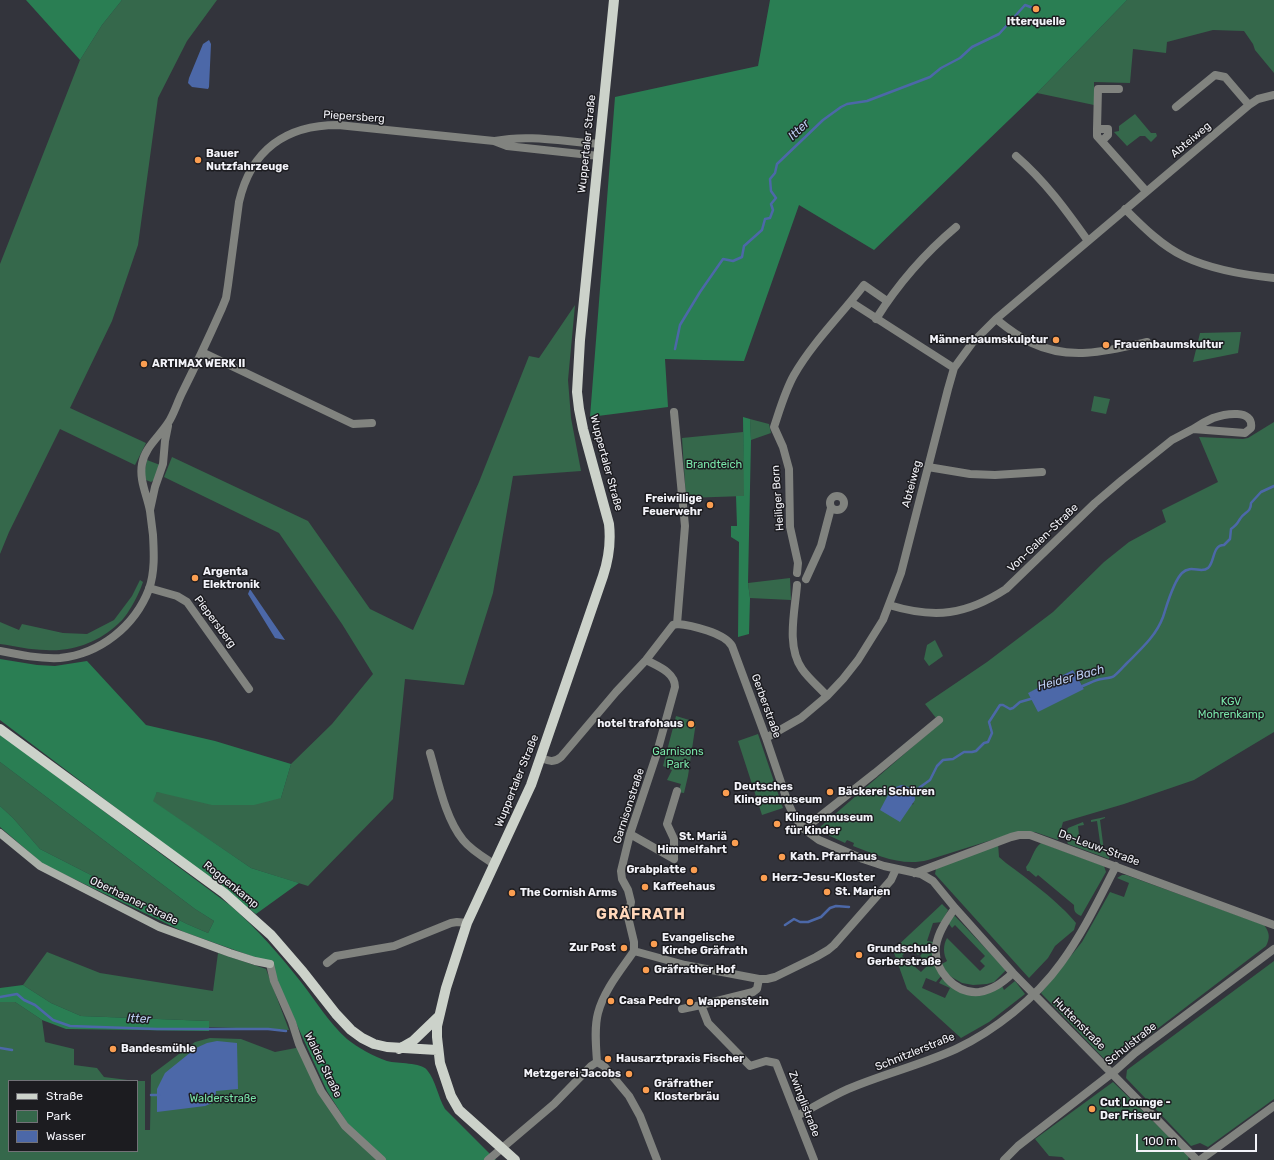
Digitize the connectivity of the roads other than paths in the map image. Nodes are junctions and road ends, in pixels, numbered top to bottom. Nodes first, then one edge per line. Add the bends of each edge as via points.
1 (614, 0) edge
2 (1119, 89) dead end
3 (1274, 95) edge
4 (1249, 105) junction
5 (1176, 107) dead end
6 (494, 141) junction
7 (600, 144) junction
8 (599, 156) junction
9 (1016, 156) dead end
10 (1146, 192) junction
11 (1125, 209) junction
12 (956, 227) dead end
13 (1088, 241) junction
14 (1274, 278) edge
15 (887, 301) junction
16 (851, 302) junction
17 (876, 319) junction
18 (996, 319) junction
19 (1147, 342) dead end
20 (202, 352) junction
21 (954, 368) junction
22 (674, 412) dead end
23 (168, 423) junction
24 (372, 423) dead end
25 (1193, 429) junction
26 (928, 467) junction
27 (1042, 472) dead end
28 (831, 508) dead end
29 (150, 512) junction
30 (797, 573) junction
31 (806, 579) junction
32 (797, 585) junction
33 (149, 588) junction
34 (889, 605) junction
35 (676, 624) junction
36 (0, 651) edge
37 (646, 660) junction
38 (249, 689) dead end
39 (827, 696) junction
40 (939, 720) dead end
41 (0, 729) edge
42 (766, 738) junction
43 (430, 753) dead end
44 (541, 758) junction
45 (677, 791) dead end
46 (804, 829) junction
47 (0, 833) edge
48 (630, 834) junction
49 (494, 864) junction
50 (1116, 866) junction
51 (896, 869) junction
52 (915, 873) junction
53 (955, 908) junction
54 (467, 923) junction
55 (1274, 924) edge
56 (1274, 949) edge
57 (634, 951) junction
58 (327, 963) dead end
59 (270, 964) joint
60 (1013, 973) junction
61 (759, 979) junction
62 (1033, 994) junction
63 (701, 1007) junction
64 (682, 1009) dead end
65 (439, 1016) junction
66 (399, 1049) junction
67 (438, 1050) junction
68 (597, 1062) junction
69 (1112, 1073) junction
70 (1274, 1106) edge
71 (797, 1116) junction
72 (502, 1149) junction
73 (382, 1160) edge
74 (488, 1160) edge
75 (515, 1160) edge
76 (657, 1160) edge
77 (814, 1160) edge
78 (1004, 1160) edge
79 (1197, 1160) edge
80 (1200, 1160) edge

1 - 7 main road, Wuppertaler Straße
2 - 10 street via 1098,89 1097,136
3 - 4 street, Abteiweg via 1258,99
4 - 5 street via 1225,78 1215,75
4 - 10 street, Abteiweg
6 - 7 street, Piepersberg via 523,138
6 - 8 street, Piepersberg via 507,146
6 - 20 street, Piepersberg via 333,125 308,127 281,139 267,150 247,177 240,202 226,298
7 - 8 main road, Wuppertaler Straße
8 - 44 main road, Wuppertaler Straße via 577,392 582,429 610,524 610,547 604,576
9 - 13 street via 1034,171 1058,199
10 - 11 street, Abteiweg
11 - 13 street, Abteiweg
11 - 14 street via 1147,231 1184,257 1228,271
12 - 15 street via 935,244
13 - 18 street, Abteiweg
15 - 16 street, Heiliger Born via 864,285
15 - 17 street
16 - 17 street
16 - 30 street, Heiliger Born via 794,375 774,427 789,469 790,527 798,563
17 - 21 street
18 - 19 street via 1033,344 1067,353 1095,353
18 - 21 street, Abteiweg via 973,342
20 - 23 street, Piepersberg
20 - 24 street via 353,424
21 - 26 street, Abteiweg
22 - 35 street via 685,526
23 - 29 street, Piepersberg via 163,464
23 - 29 street, Piepersberg via 148,449 142,464 141,474
25 - 25 street, Von-Galen-Straße via 1241,434 1248,432 1252,424 1245,415 1233,415 1212,418
25 - 34 street, Von-Galen-Straße via 1172,440 1122,480 1006,589 989,600 963,610 937,613 919,613
26 - 27 street via 970,474
26 - 34 street, Abteiweg via 901,573
28 - 31 street via 821,546
29 - 33 street, Piepersberg via 154,555
30 - 31 street via 803,574
30 - 32 street, Heiliger Born via 793,578
31 - 32 street via 803,584
32 - 39 street, Heiliger Born via 793,638 795,655 802,669
33 - 36 street, Piepersberg via 139,610 131,620 113,637 96,648 61,658
33 - 38 street, Piepersberg via 178,596 187,602
34 - 39 street, Abteiweg via 858,660
35 - 37 street
35 - 42 street, Gerberstraße via 714,634 731,643
37 - 44 street via 561,757 555,761
37 - 48 street, Garnisonstraße via 669,673 675,687
39 - 42 street, Abteiweg via 800,718
40 - 46 street
41 - 66 main road, Roggenkamp via 224,893 271,935 351,1030 374,1044
42 - 46 street, Gerberstraße via 788,803
43 - 49 street via 454,826 467,844
44 - 49 main road, Wuppertaler Straße
45 - 48 street via 667,824 674,839 674,859
46 - 51 street, Gerberstraße via 838,849
47 - 59 street, Oberhaaner Straße via 40,866 159,927 230,954
48 - 57 street, Garnisonstraße via 621,871 631,902 628,917
49 - 54 main road, Wuppertaler Straße
50 - 52 street, De-Leuw-Straße via 1033,836 1019,835
50 - 55 street, De-Leuw-Straße
50 - 62 street, Schnitzlerstraße via 1085,926 1060,964
51 - 52 street, Huttenstraße
51 - 61 street via 891,880 828,950 771,979
52 - 53 street, Huttenstraße via 932,881
53 - 60 street, Huttenstraße
53 - 60 street via 943,927 936,946 938,963 947,979 961,988 980,992 996,986
54 - 58 street via 451,923 394,946 336,956
54 - 65 main road, Wuppertaler Straße
56 - 69 street, Schulstraße
57 - 61 street via 685,966
57 - 68 street via 611,986 598,1012
59 - 73 street, Walder Straße via 274,981 299,1044 321,1091 345,1126
60 - 62 street, Huttenstraße
61 - 63 street via 757,989 753,992
62 - 69 street, Huttenstraße
62 - 71 street, Schnitzlerstraße via 987,1031 956,1048 848,1089
63 - 64 street
63 - 71 street, Zwinglistraße via 708,1023 750,1066 766,1061 776,1063
65 - 66 main road via 413,1041
65 - 67 main road, Wuppertaler Straße
66 - 67 main road, Roggenkamp
67 - 72 main road, Wuppertaler Straße via 443,1077 459,1110
68 - 72 street
68 - 76 street via 604,1066 629,1096 640,1116
69 - 78 street, Schulstraße via 1018,1146
69 - 79 street, Huttenstraße
70 - 80 street
71 - 77 street, Zwinglistraße
72 - 74 street
72 - 75 main road, Wuppertaler Straße

